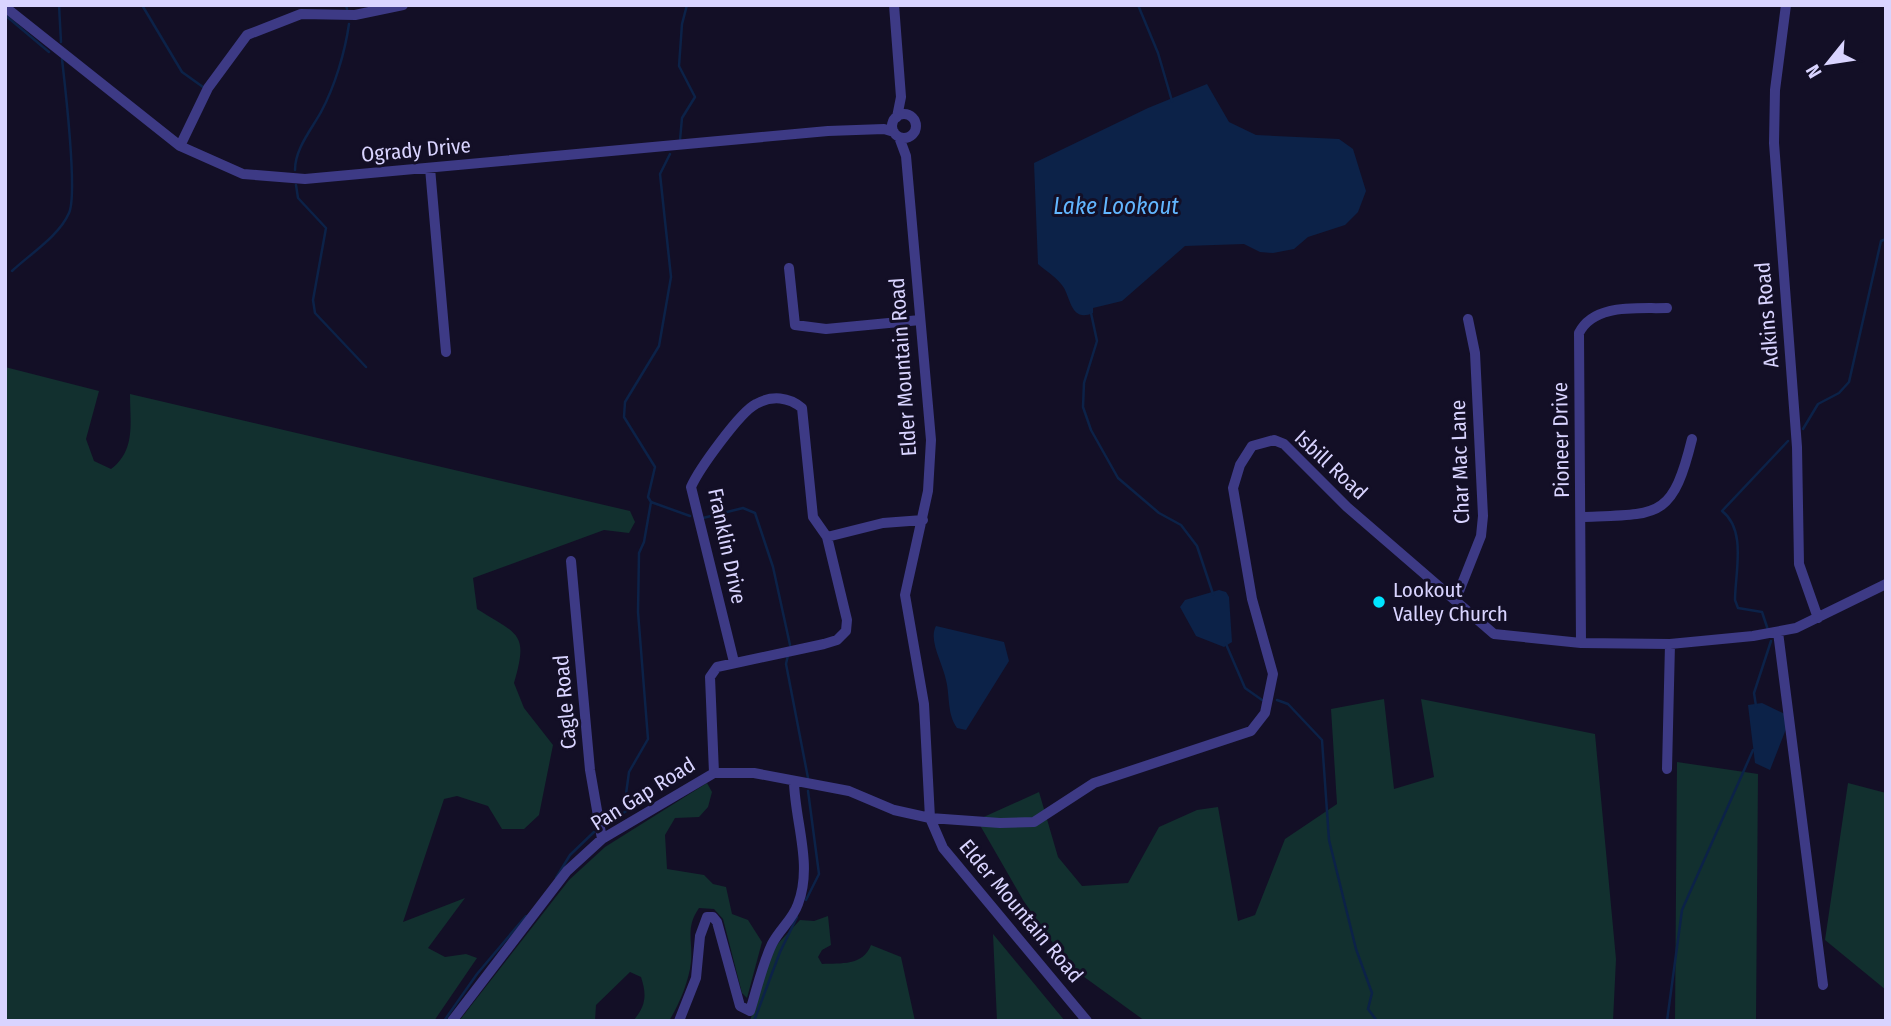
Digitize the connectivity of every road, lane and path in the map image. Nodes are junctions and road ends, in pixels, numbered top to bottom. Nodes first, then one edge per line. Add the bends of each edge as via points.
1 (403, 5) edge
2 (894, 5) edge
3 (1786, 5) edge
4 (5, 7) edge
5 (901, 97) junction
6 (911, 117) junction
7 (896, 129) junction
8 (180, 146) junction
9 (430, 168) junction
10 (789, 268) dead end
11 (1667, 307) dead end
12 (1468, 319) dead end
13 (920, 320) junction
14 (446, 352) dead end
15 (1692, 439) dead end
16 (1581, 517) junction
17 (923, 520) junction
18 (827, 537) junction
19 (571, 561) dead end
20 (1886, 584) edge
21 (1455, 599) junction
22 (1818, 618) junction
23 (1778, 632) junction
24 (1581, 643) junction
25 (1670, 644) junction
26 (734, 662) junction
27 (1667, 769) dead end
28 (713, 774) junction
29 (794, 782) junction
30 (930, 818) junction
31 (602, 839) junction
32 (1823, 985) dead end
33 (452, 1021) edge
34 (679, 1021) edge
35 (1087, 1021) edge

1 - 8 street via 355,15 301,14 247,35 208,88
2 - 5 street, Elder Mountain Road
3 - 22 street, Adkins Road via 1773,144 1797,447 1799,564
4 - 8 street, Ogrady Drive
5 - 6 street, Elder Mountain Road
5 - 7 street, Elder Mountain Road
6 - 7 street
6 - 7 street, Elder Mountain Road via 916,127
7 - 9 street, Ogrady Drive
7 - 13 street, Elder Mountain Road via 906,156
8 - 9 street, Ogrady Drive via 231,170 265,178
9 - 14 street
10 - 13 street via 795,325 825,329
11 - 16 street, Pioneer Drive via 1605,312 1590,317 1580,333
12 - 21 street, Char Mac Lane via 1475,353 1483,516 1481,536
13 - 17 street, Elder Mountain Road via 931,440
15 - 16 street via 1683,478 1664,506 1649,514
16 - 24 street, Pioneer Drive
17 - 18 street via 883,523
17 - 30 street, Elder Mountain Road via 905,595 924,705
18 - 26 street via 847,620 844,635 824,644
18 - 26 street, Franklin Drive via 813,517 802,408 792,399 772,398 754,404 699,469 691,487
19 - 31 street, Cagle Road via 590,770
20 - 22 street, Isbill Road
21 - 24 street, Isbill Road via 1493,634
21 - 30 street, Isbill Road via 1347,507 1284,444 1263,441 1252,446 1233,488 1252,599 1273,674 1265,713 1251,730 1094,783 1034,822
22 - 23 street, Isbill Road
23 - 25 street, Isbill Road
23 - 32 street
24 - 25 street, Isbill Road
25 - 27 street
26 - 28 street via 717,667 709,677
28 - 29 street, Pan Gap Road via 754,773
28 - 31 street, Pan Gap Road
29 - 30 street, Pan Gap Road via 849,791 894,810
29 - 34 street via 803,846 802,890 798,906 772,943 750,1011 740,1006 717,922 707,917 700,936 696,978
30 - 35 street, Elder Mountain Road via 943,848
31 - 33 street, Pan Gap Road via 567,871

